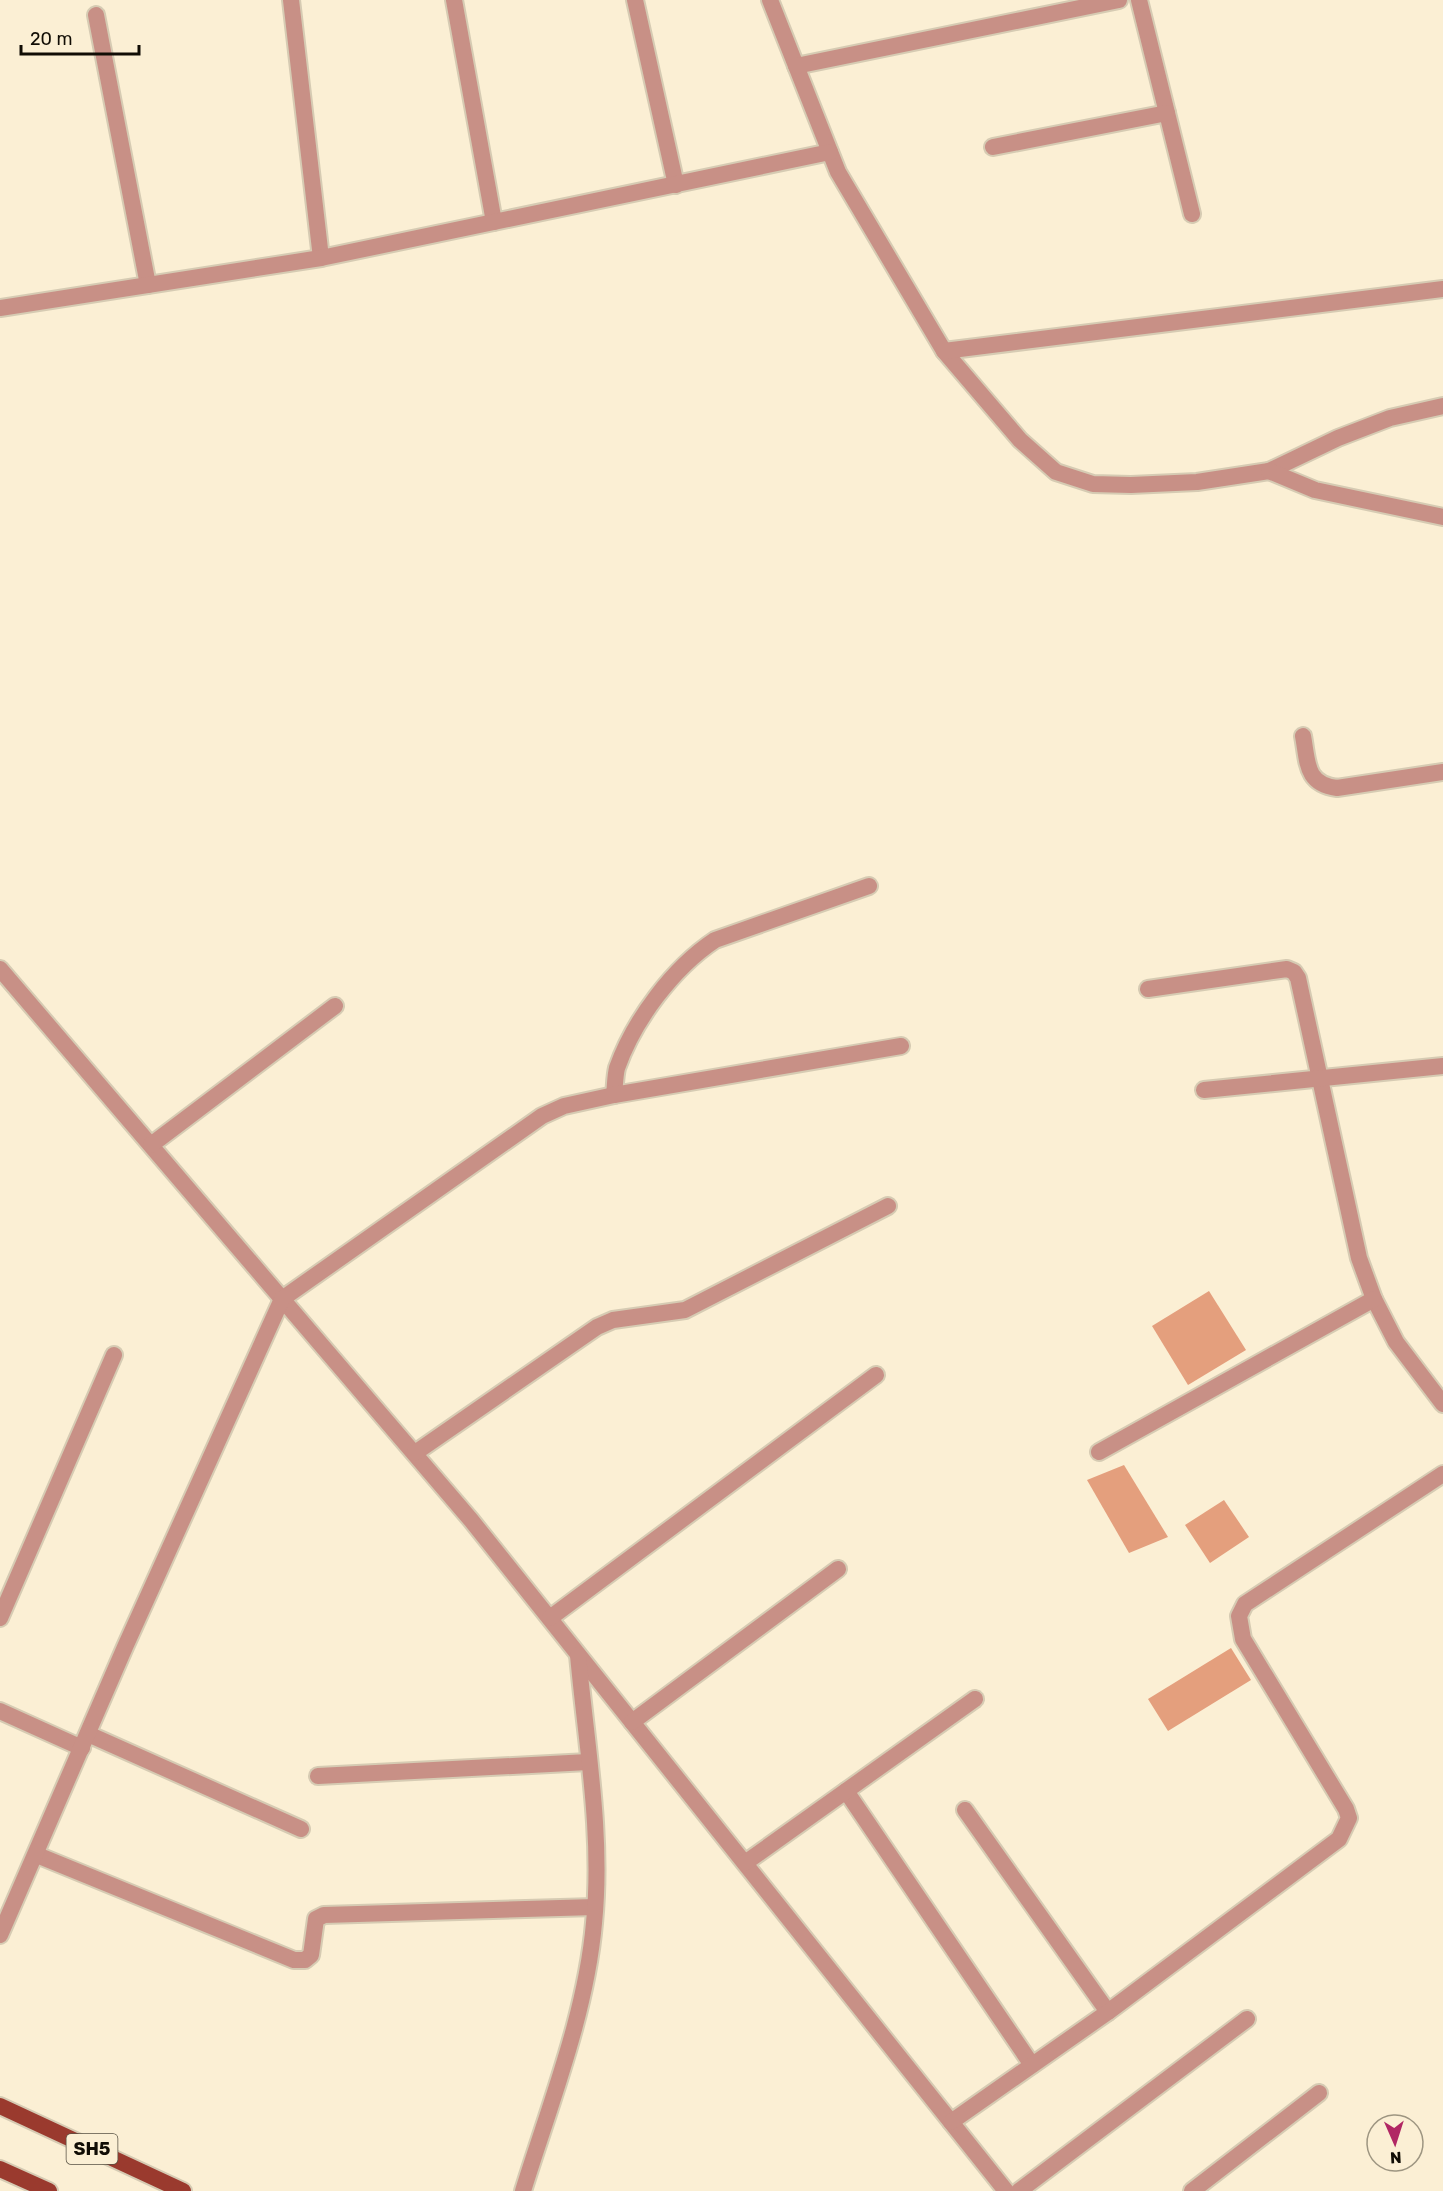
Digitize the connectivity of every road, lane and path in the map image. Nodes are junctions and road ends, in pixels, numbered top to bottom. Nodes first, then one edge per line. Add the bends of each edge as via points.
1 (291, 0) edge
2 (454, 0) edge
3 (635, 0) edge
4 (770, 0) edge
5 (1119, 0) edge
6 (1139, 0) edge
7 (96, 15) dead end
8 (796, 66) junction
9 (1167, 113) junction
10 (993, 147) dead end
11 (830, 152) junction
12 (676, 185) junction
13 (1192, 214) dead end
14 (494, 222) junction
15 (321, 258) junction
16 (148, 285) junction
17 (1443, 289) edge
18 (0, 308) edge
19 (944, 351) junction
20 (1443, 406) edge
21 (1269, 471) junction
22 (1443, 517) edge
23 (1303, 736) dead end
24 (1443, 772) edge
25 (869, 885) dead end
26 (0, 969) edge
27 (1148, 989) dead end
28 (335, 1006) dead end
29 (900, 1046) dead end
30 (1443, 1066) edge
31 (1320, 1077) junction
32 (1204, 1090) dead end
33 (614, 1095) junction
34 (151, 1145) junction
35 (888, 1206) dead end
36 (282, 1299) junction
37 (1374, 1299) junction
38 (114, 1355) dead end
39 (876, 1375) dead end
40 (1443, 1404) edge
41 (1099, 1452) dead end
42 (415, 1453) junction
43 (1443, 1474) edge
44 (838, 1569) dead end
45 (0, 1618) edge
46 (550, 1618) junction
47 (578, 1654) junction
48 (975, 1699) dead end
49 (0, 1711) edge
50 (632, 1722) junction
51 (85, 1741) junction
52 (588, 1762) junction
53 (318, 1776) dead end
54 (846, 1791) junction
55 (965, 1810) dead end
56 (301, 1829) dead end
57 (37, 1855) junction
58 (745, 1863) junction
59 (595, 1907) junction
60 (0, 1935) edge
61 (1108, 2012) junction
62 (1247, 2019) dead end
63 (1032, 2065) junction
64 (1319, 2093) dead end
65 (0, 2106) edge
66 (951, 2122) junction
67 (0, 2169) edge
68 (49, 2191) edge
69 (183, 2191) edge
70 (524, 2191) edge
71 (1006, 2191) edge
72 (1019, 2191) edge
73 (1192, 2191) edge

1 - 15 street
2 - 14 street
3 - 12 street
4 - 8 street
5 - 8 street
6 - 9 street
7 - 16 street
8 - 11 street
9 - 10 street
9 - 13 street
11 - 12 street
11 - 19 street
12 - 14 street
14 - 15 street
15 - 16 street
16 - 18 street
17 - 19 street
19 - 21 street via 1020,440 1056,472 1093,484 1131,485 1197,482
20 - 21 street via 1390,418
21 - 22 street via 1315,490
23 - 24 street via 1311,774 1316,783 1326,787
25 - 33 street via 715,940 692,955 629,1041 616,1070
26 - 34 street
27 - 31 street via 1287,969 1294,972
28 - 34 street
29 - 33 street
30 - 31 street
31 - 32 street
31 - 37 street via 1359,1258
33 - 36 street via 542,1116
34 - 36 street
35 - 42 street via 685,1310 613,1320 597,1327
36 - 42 street
36 - 51 street
37 - 40 street via 1396,1342
37 - 41 street
38 - 45 street
39 - 46 street
42 - 46 street
43 - 61 street via 1245,1604 1239,1616 1243,1639 1346,1809 1346,1828 1339,1839
44 - 50 street
46 - 47 street
47 - 50 street
47 - 52 street
48 - 54 street
49 - 51 street
50 - 58 street
51 - 56 street
51 - 57 street
52 - 53 street
52 - 59 street via 598,1861
54 - 58 street
54 - 63 street
55 - 61 street
57 - 59 street via 294,1960 305,1960 311,1955 313,1925 316,1918 324,1915
57 - 60 street
58 - 66 street
59 - 70 street via 575,2024
61 - 63 street
62 - 72 street
63 - 66 street
64 - 73 street
65 - 69 main road, SH5
66 - 71 street
67 - 68 main road

